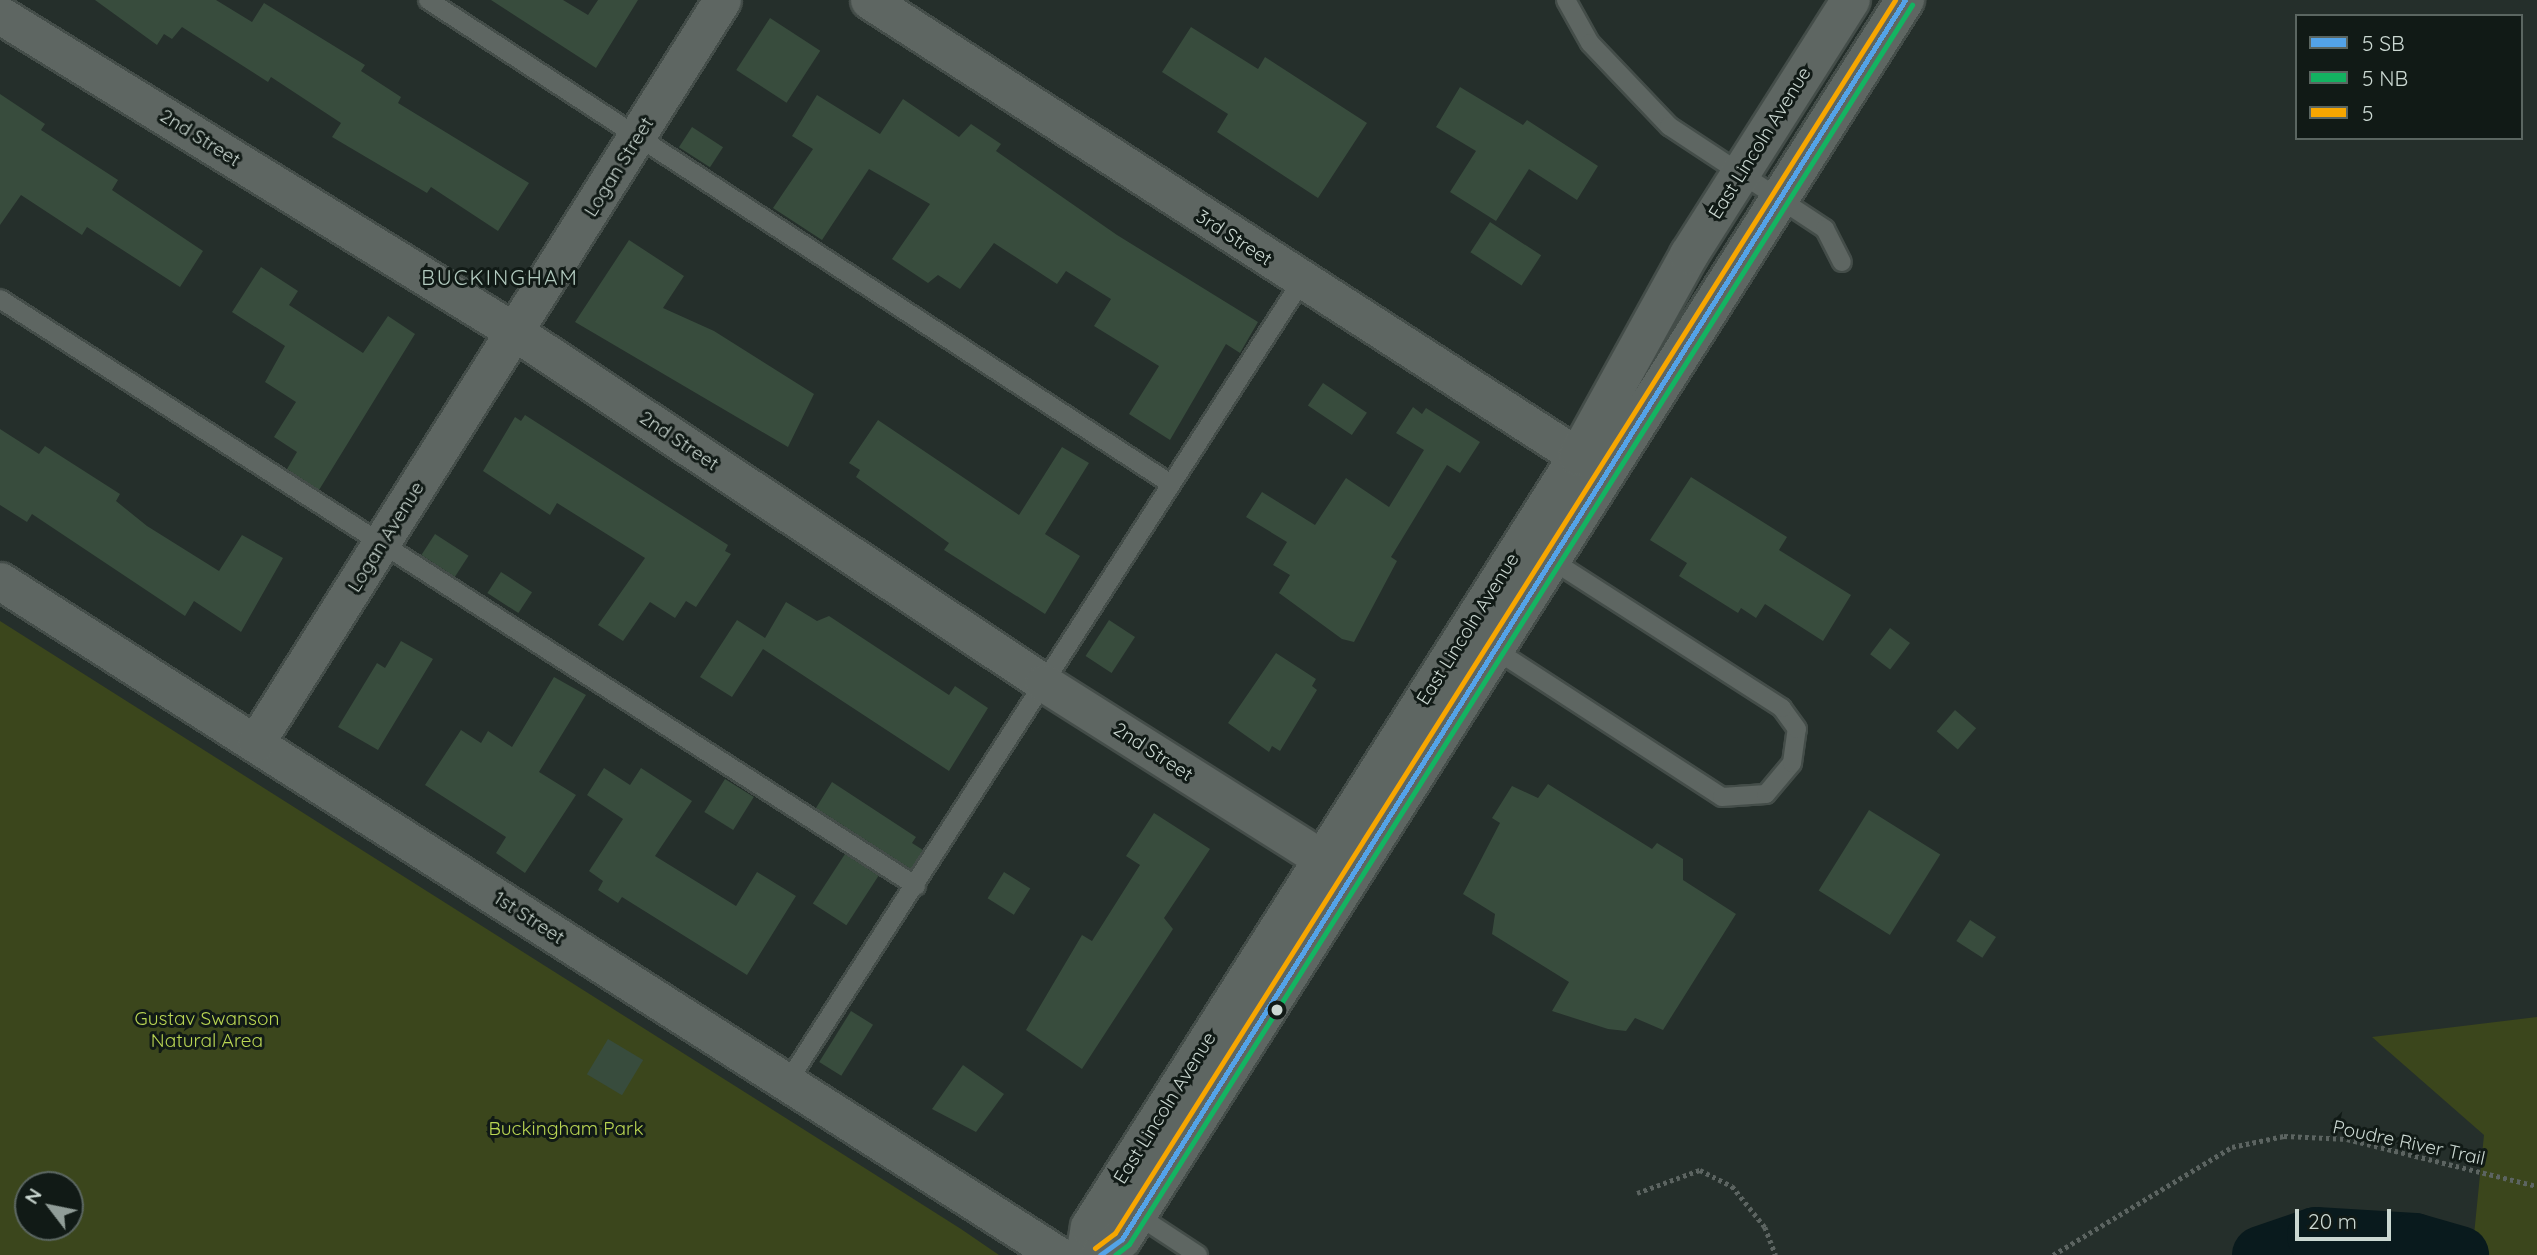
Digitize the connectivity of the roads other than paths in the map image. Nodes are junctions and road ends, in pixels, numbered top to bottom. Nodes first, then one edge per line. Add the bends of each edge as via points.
1 (428, 0) edge
2 (722, 0) edge
3 (869, 0) edge
4 (1566, 0) edge
5 (1851, 0) edge
6 (1905, 0) edge
7 (0, 15) edge
8 (639, 136) junction
9 (1740, 176) junction
10 (1777, 199) junction
11 (1842, 262) dead end
12 (1300, 282) junction
13 (0, 299) edge
14 (515, 332) junction
15 (1590, 464) junction
16 (1171, 484) junction
17 (383, 543) junction
18 (1536, 550) junction
19 (0, 581) edge
20 (1481, 640) junction
21 (1044, 683) junction
22 (256, 742) junction
23 (1337, 869) junction
24 (916, 886) junction
25 (787, 1083) junction
26 (1137, 1215) junction
27 (1189, 1252) edge
28 (1058, 1255) edge
29 (1085, 1255) edge
30 (1100, 1255) edge

1 - 8 lane
2 - 8 street, Logan Street
3 - 12 street, 3rd Street
4 - 9 lane via 1590,43 1669,127
5 - 9 street, East Lincoln Avenue
6 - 10 street, East Lincoln Avenue
7 - 14 street, 2nd Street
8 - 14 street, Logan Street
8 - 16 lane
9 - 10 lane
9 - 15 street, East Lincoln Avenue
10 - 11 lane via 1825,229
10 - 15 street, East Lincoln Avenue
12 - 15 street, 3rd Street
12 - 16 lane
13 - 17 lane
14 - 17 street, Logan Avenue
14 - 21 street, 2nd Street
15 - 18 street, East Lincoln Avenue
16 - 21 lane
17 - 22 street, Logan Avenue
17 - 24 lane
18 - 20 street, East Lincoln Avenue
18 - 20 lane via 1782,708 1797,729 1792,763 1766,794 1722,797
19 - 22 street, 1st Street
20 - 23 street, East Lincoln Avenue
21 - 23 street, 2nd Street
21 - 24 lane
22 - 25 street, 1st Street
23 - 26 street, East Lincoln Avenue
23 - 29 street, East Lincoln Avenue via 1090,1227
24 - 25 lane
25 - 28 street, 1st Street
26 - 27 lane
26 - 30 street, East Lincoln Avenue via 1122,1239

